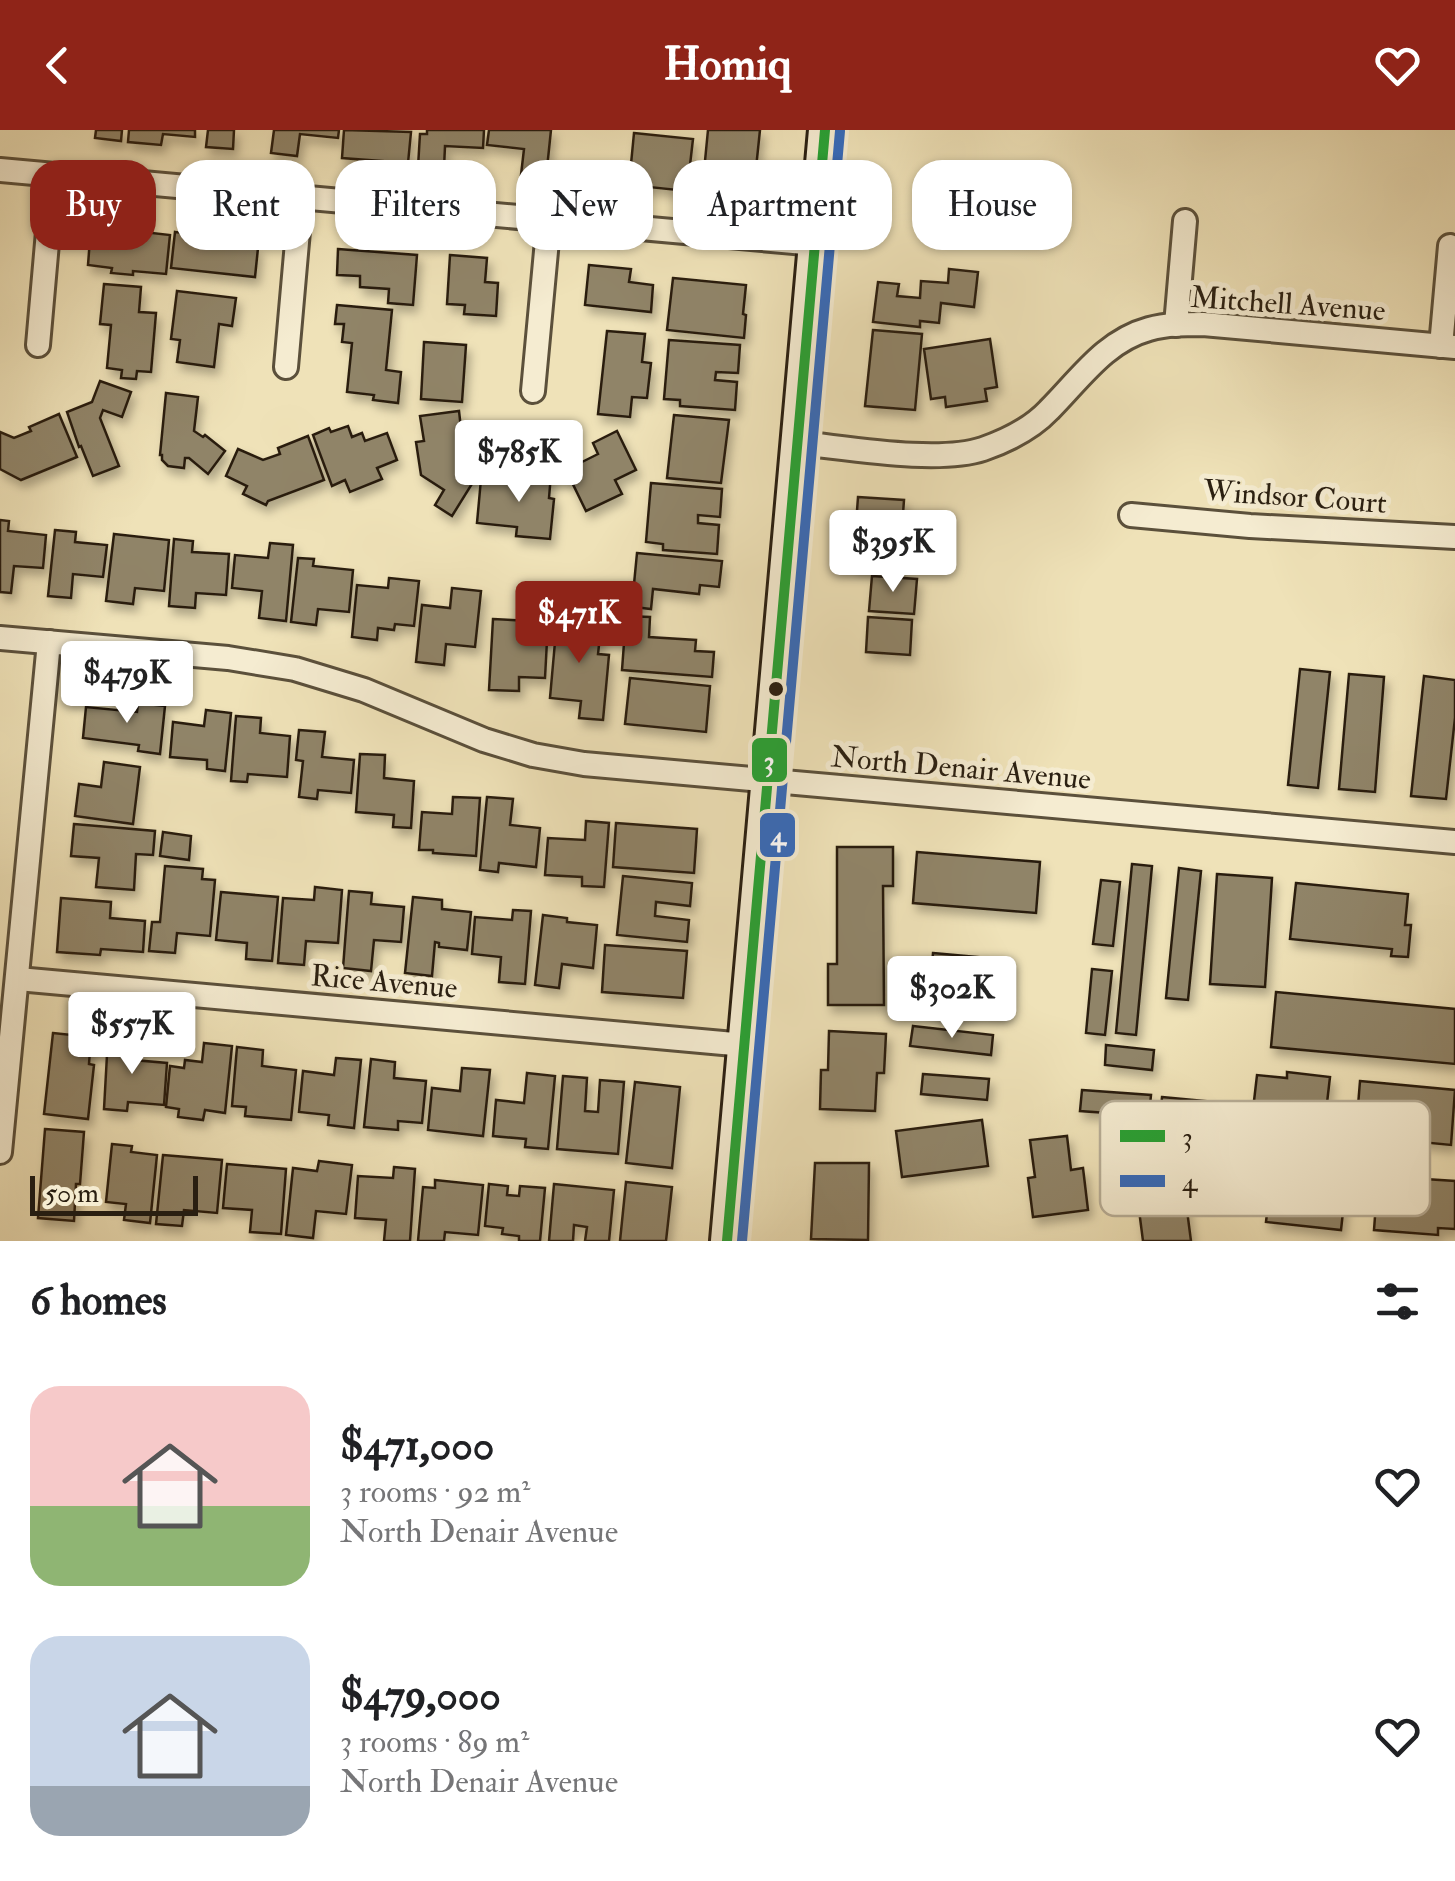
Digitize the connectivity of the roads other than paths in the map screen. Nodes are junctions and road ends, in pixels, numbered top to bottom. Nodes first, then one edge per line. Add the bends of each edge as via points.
1 (826, 130) edge
2 (823, 160) edge
3 (0, 170) edge
4 (30, 173) edge
5 (315, 198) edge
6 (516, 216) edge
7 (1185, 221) dead end
8 (1450, 246) dead end
9 (46, 250) edge
10 (296, 250) edge
11 (546, 250) edge
12 (815, 250) edge
13 (1176, 325) junction
14 (38, 345) dead end
15 (1448, 346) edge
16 (286, 366) dead end
17 (533, 391) dead end
18 (799, 442) junction
19 (1131, 515) dead end
20 (1455, 537) edge
21 (0, 638) edge
22 (49, 642) junction
23 (769, 781) junction
24 (1455, 842) edge
25 (18, 980) junction
26 (745, 1045) junction
27 (0, 1152) edge
28 (727, 1241) edge

1 - 2 street
3 - 4 street
5 - 6 street
7 - 13 street
8 - 15 street
9 - 14 street
10 - 16 street
11 - 17 street
12 - 18 street
13 - 15 street, Mitchell Avenue
13 - 18 street, Mitchell Avenue via 1124,340 1028,428 980,450 928,455
18 - 23 street
19 - 20 street, Windsor Court
21 - 22 street, North Denair Avenue
22 - 23 street, North Denair Avenue via 272,664 338,680 533,755
22 - 25 street
23 - 24 street, North Denair Avenue
23 - 26 street
25 - 26 street, Rice Avenue
25 - 27 street
26 - 28 street

